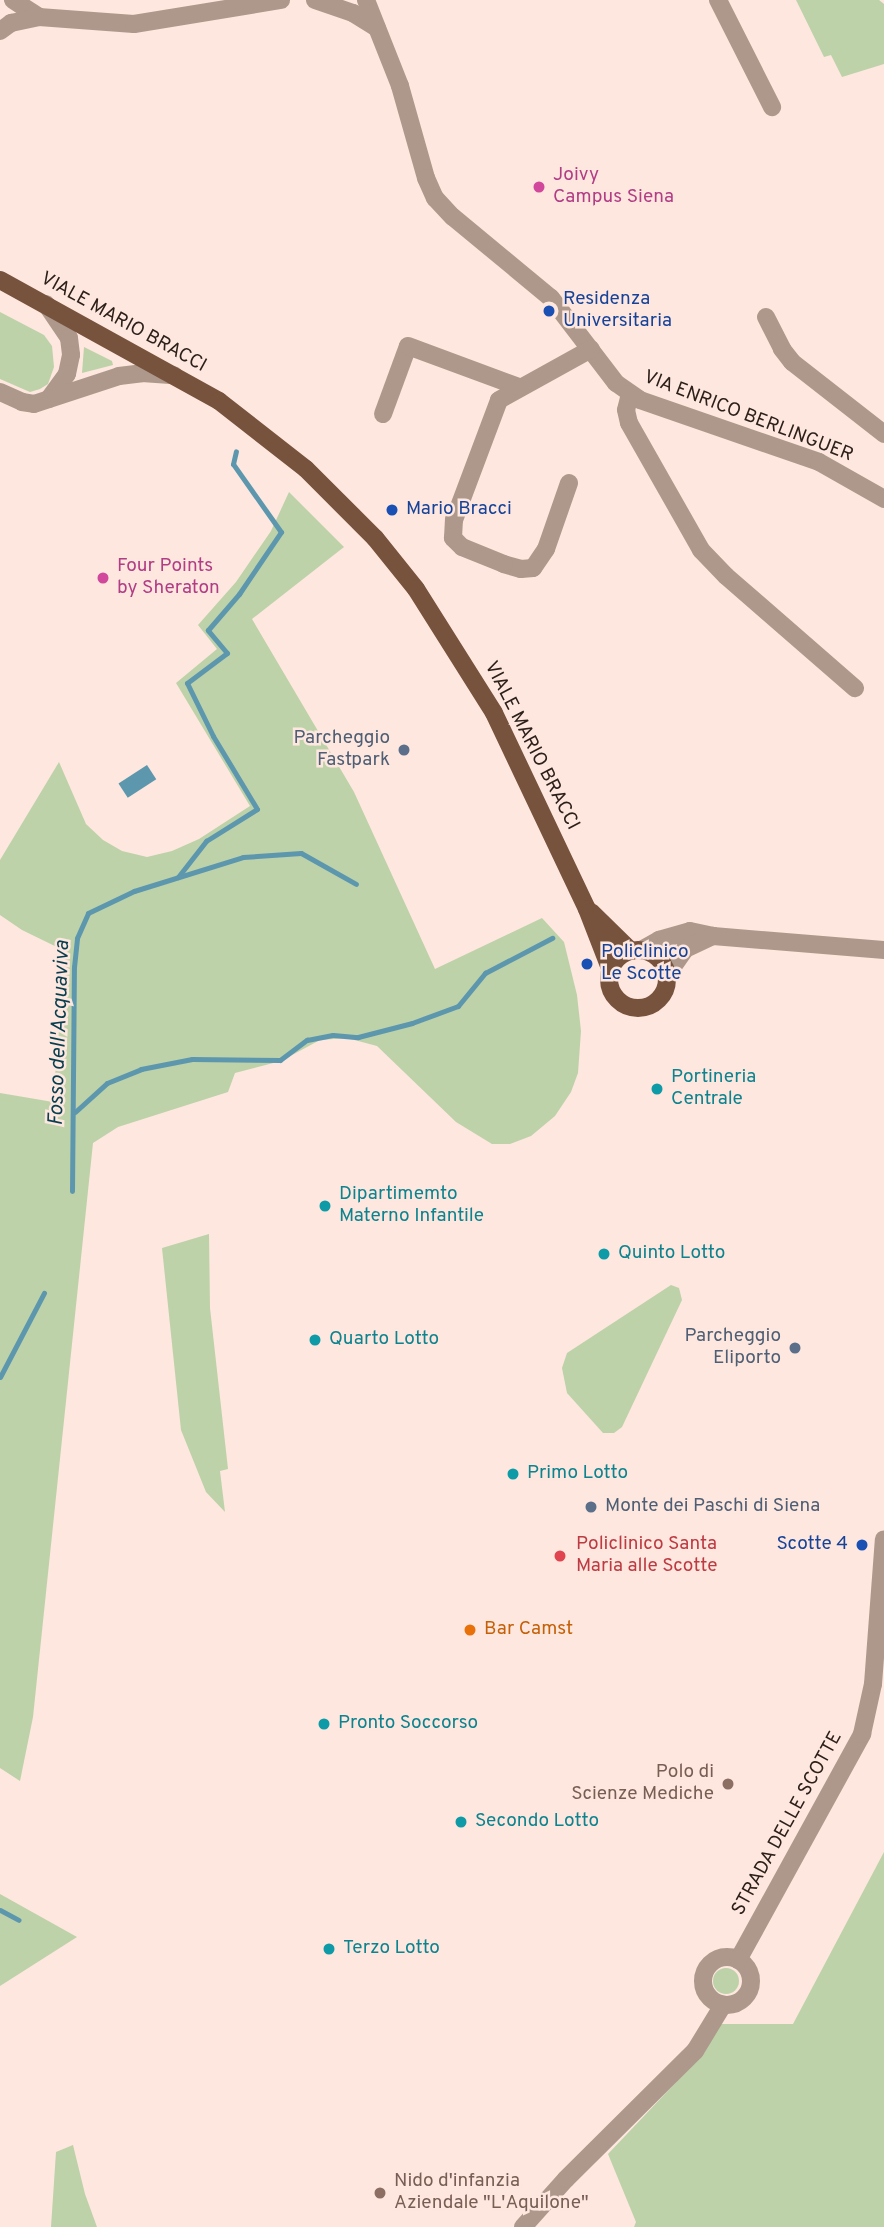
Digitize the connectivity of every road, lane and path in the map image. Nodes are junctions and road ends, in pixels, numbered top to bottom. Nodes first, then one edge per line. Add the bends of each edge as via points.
1 (13, 0) edge
2 (281, 0) edge
3 (315, 0) edge
4 (366, 0) edge
5 (718, 0) edge
6 (252, 1) edge
7 (349, 7) edge
8 (38, 17) junction
9 (377, 28) junction
10 (0, 30) edge
11 (772, 107) dead end
12 (0, 279) edge
13 (46, 304) junction
14 (766, 317) dead end
15 (591, 349) junction
16 (176, 375) junction
17 (519, 387) junction
18 (0, 392) edge
19 (630, 394) junction
20 (49, 399) junction
21 (383, 414) dead end
22 (884, 434) edge
23 (569, 483) dead end
24 (884, 499) edge
25 (855, 688) dead end
26 (587, 909) junction
27 (713, 936) junction
28 (884, 950) edge
29 (636, 951) junction
30 (611, 971) junction
31 (667, 975) junction
32 (884, 1539) edge
33 (738, 1959) junction
34 (723, 2005) junction
35 (523, 2227) edge

1 - 8 street
2 - 6 street
3 - 7 street
4 - 9 street, VIA ENRICO BERLINGUER
5 - 11 street
6 - 8 street via 134,24
7 - 9 street
8 - 10 street
9 - 15 street, VIA ENRICO BERLINGUER via 435,198 551,298
12 - 13 main road, VIALE MARIO BRACCI
13 - 16 main road, VIALE MARIO BRACCI
13 - 20 street via 69,338 71,355 67,374
14 - 22 street via 792,362
15 - 17 street
15 - 19 street, VIA ENRICO BERLINGUER via 613,380
16 - 20 street via 119,376
16 - 26 main road, VIALE MARIO BRACCI via 282,449 342,502 397,564 494,713
17 - 21 street via 408,346
17 - 23 street via 501,397 494,408 453,524 453,538 462,547 504,564 533,568 545,549
18 - 20 street via 27,404
19 - 24 street, VIA ENRICO BERLINGUER via 819,463
19 - 25 street via 629,423 701,550
26 - 29 main road, VIALE MARIO BRACCI
26 - 30 main road, VIALE MARIO BRACCI
27 - 28 street
27 - 29 street via 699,931 678,933
27 - 31 street via 685,949
29 - 30 main road via 622,955
29 - 31 main road, VIALE MARIO BRACCI via 658,958
30 - 31 main road, VIALE MARIO BRACCI via 614,995 633,1008 656,1002 665,990
32 - 33 street, STRADA DELLE SCOTTE via 873,1684 862,1734
33 - 34 street via 749,1970 749,1993 737,2003
33 - 34 street via 718,1959 704,1974 707,1994
34 - 35 street via 695,2051

